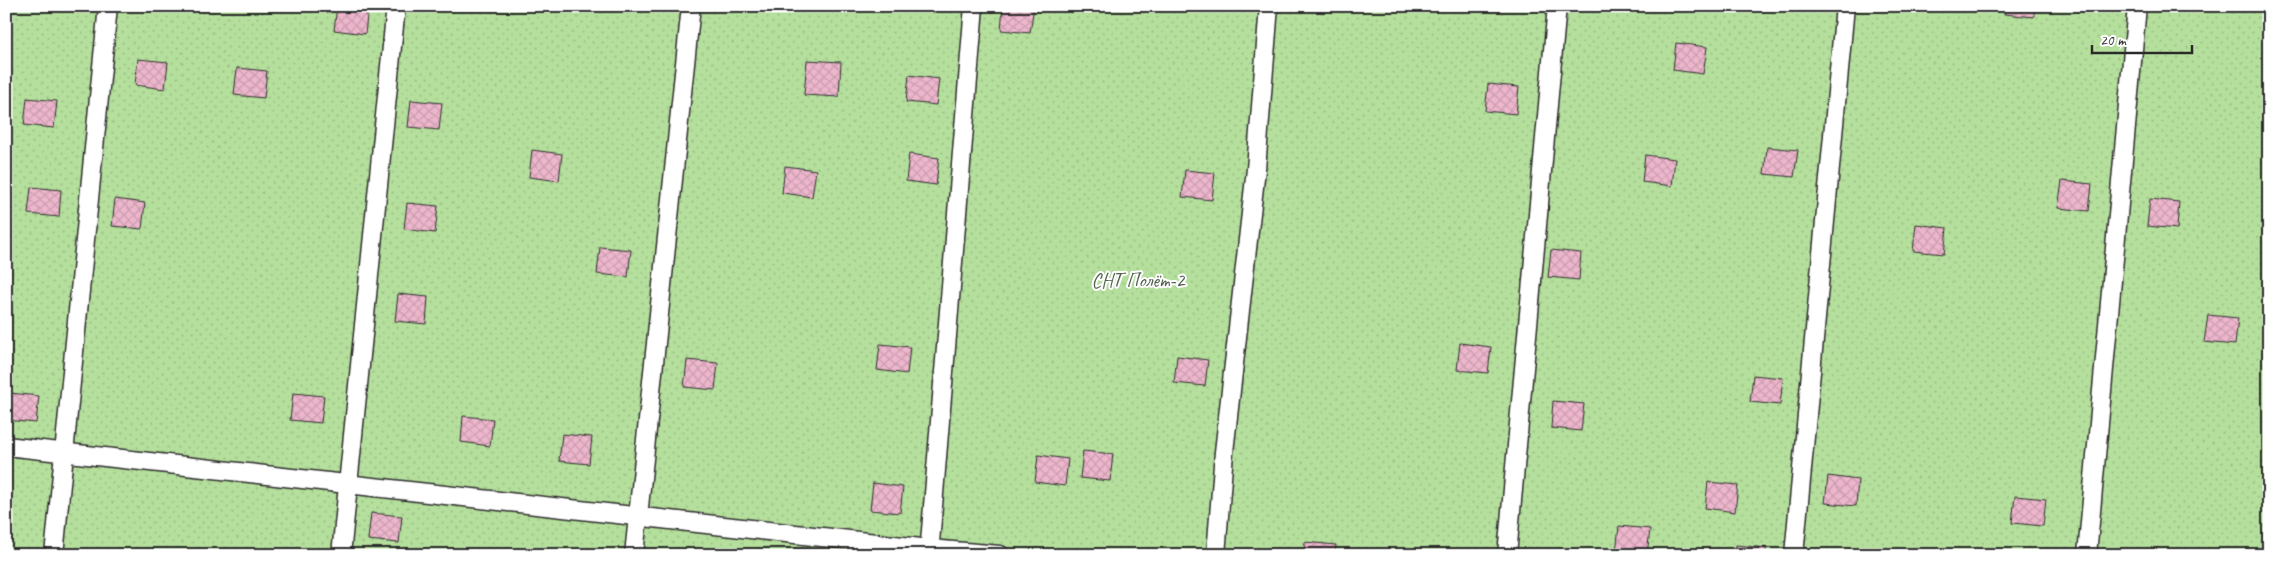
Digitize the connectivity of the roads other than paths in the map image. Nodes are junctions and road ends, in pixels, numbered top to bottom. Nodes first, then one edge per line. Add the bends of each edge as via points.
1 (108, 6) edge
2 (396, 6) edge
3 (690, 6) edge
4 (974, 6) edge
5 (1269, 6) edge
6 (1557, 6) edge
7 (1845, 6) edge
8 (2137, 6) edge
9 (6, 446) edge
10 (65, 452) junction
11 (347, 482) junction
12 (638, 516) junction
13 (929, 552) edge
14 (54, 555) edge
15 (341, 555) edge
16 (634, 555) edge
17 (1000, 555) edge
18 (1216, 555) edge
19 (1507, 555) edge
20 (1794, 555) edge
21 (2087, 555) edge

1 - 10 lane
2 - 11 lane
3 - 12 lane
4 - 13 lane
5 - 18 lane via 1256,169 1225,442
6 - 19 lane
7 - 20 lane
8 - 21 lane
9 - 10 lane
10 - 11 lane
10 - 14 lane
11 - 12 lane
11 - 15 lane
12 - 13 lane
12 - 16 lane
13 - 17 lane

